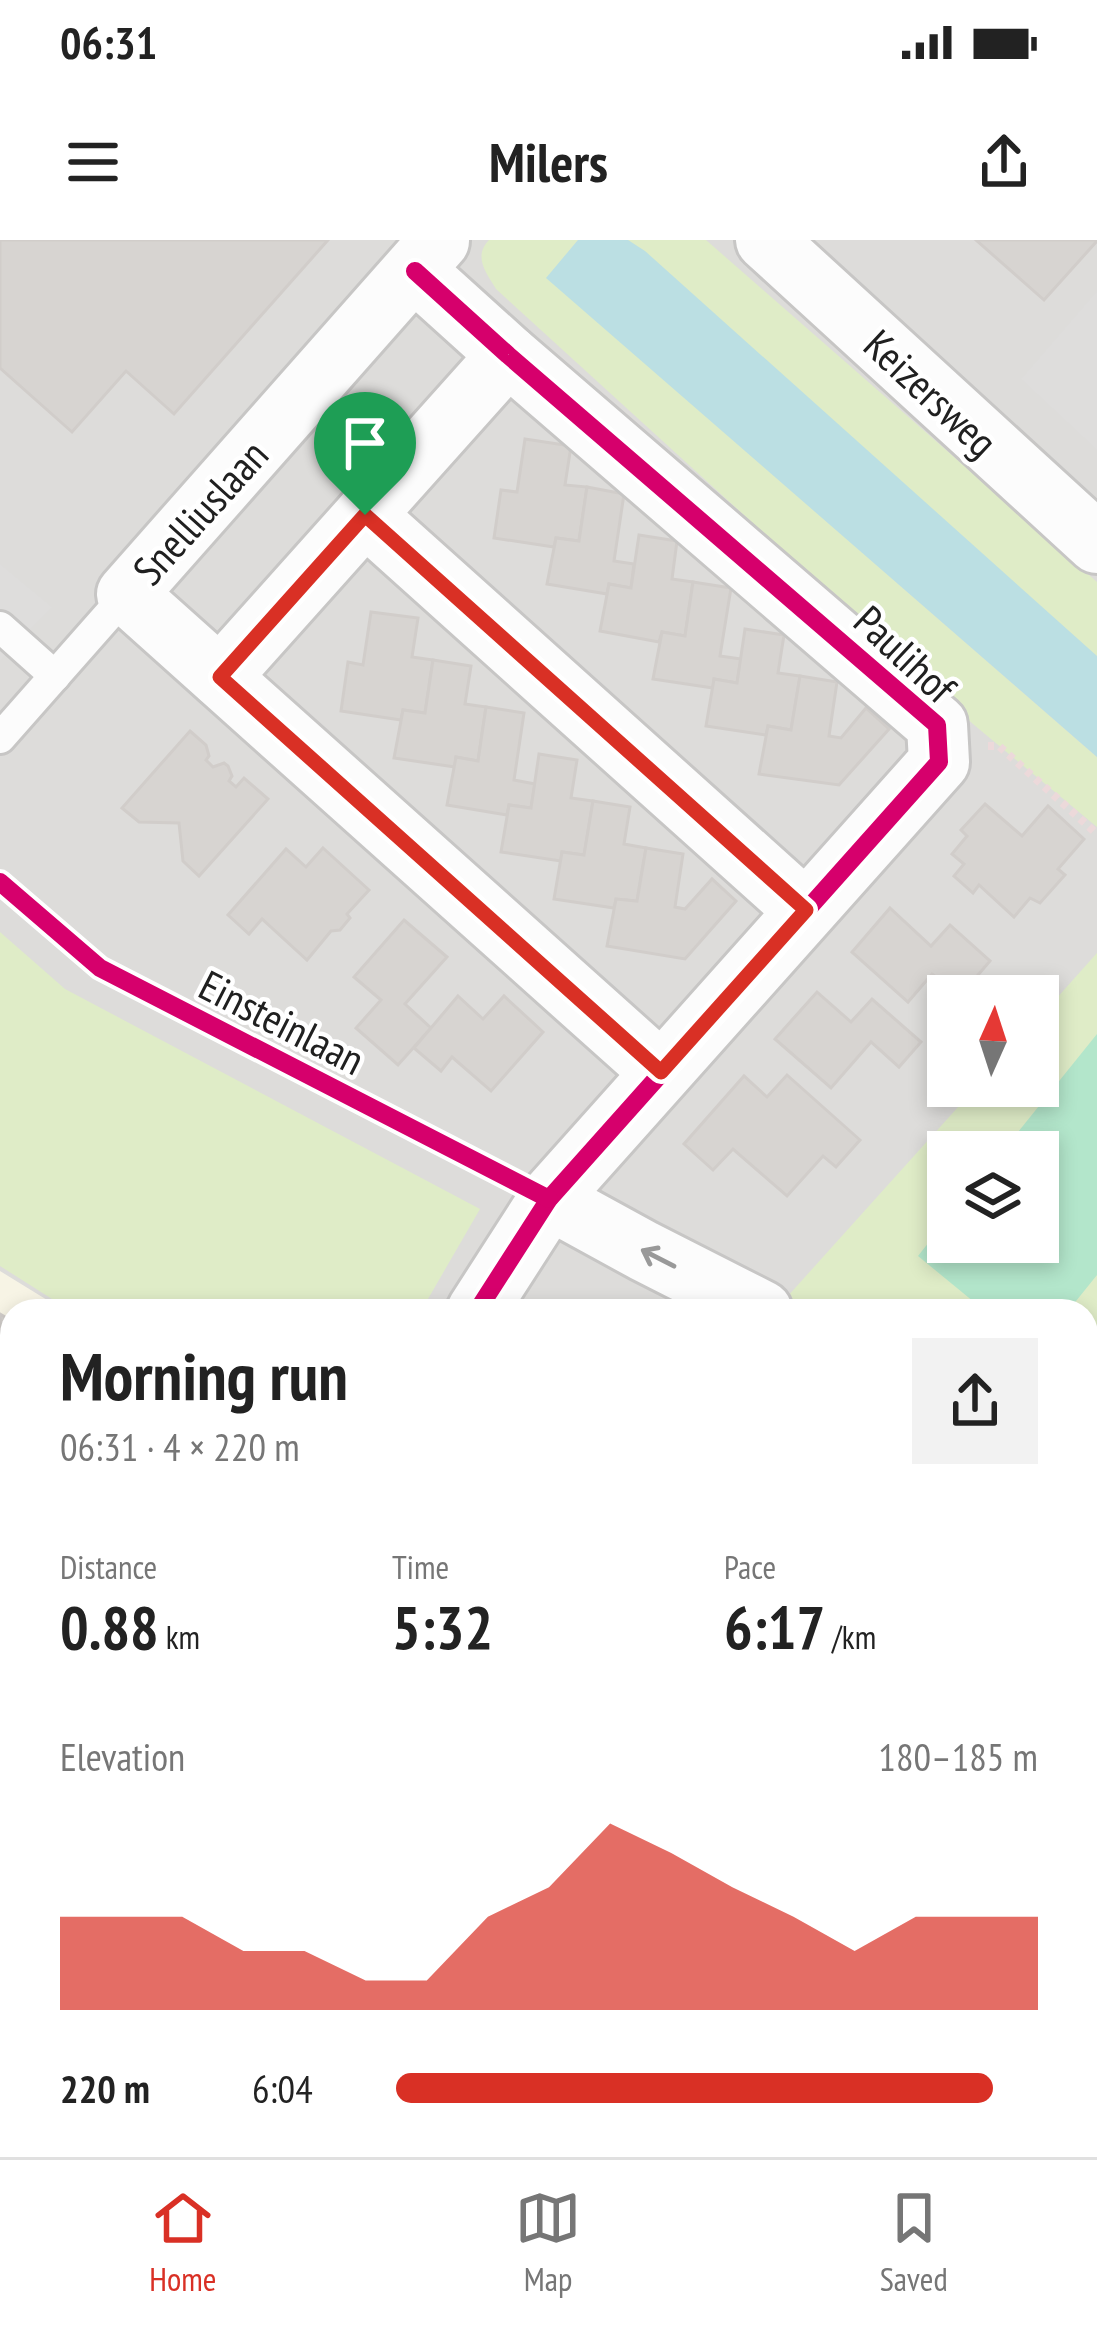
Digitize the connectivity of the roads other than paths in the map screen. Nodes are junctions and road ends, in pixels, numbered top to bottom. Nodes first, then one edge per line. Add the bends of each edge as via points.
1 (766, 240) edge
2 (428, 255) edge
3 (508, 355) junction
4 (365, 515) junction
5 (1097, 544) edge
6 (127, 594) junction
7 (0, 627) edge
8 (55, 676) junction
9 (220, 677) junction
10 (0, 739) edge
11 (806, 910) junction
12 (661, 1072) junction
13 (549, 1199) junction
14 (485, 1299) edge
15 (738, 1299) edge

1 - 5 street, Keizersweg
2 - 3 street, Paulihof
2 - 6 street, Snelliuslaan
3 - 4 street
3 - 11 street, Paulihof via 937,725 939,762
4 - 9 street
4 - 11 street
6 - 8 lane, Snelliuslaan
6 - 9 street
7 - 8 lane
8 - 10 lane, Snelliuslaan
9 - 12 street
11 - 12 street, Paulihof
12 - 13 street, Paulihof
13 - 14 street, Paulihof
15 -> 13 street

